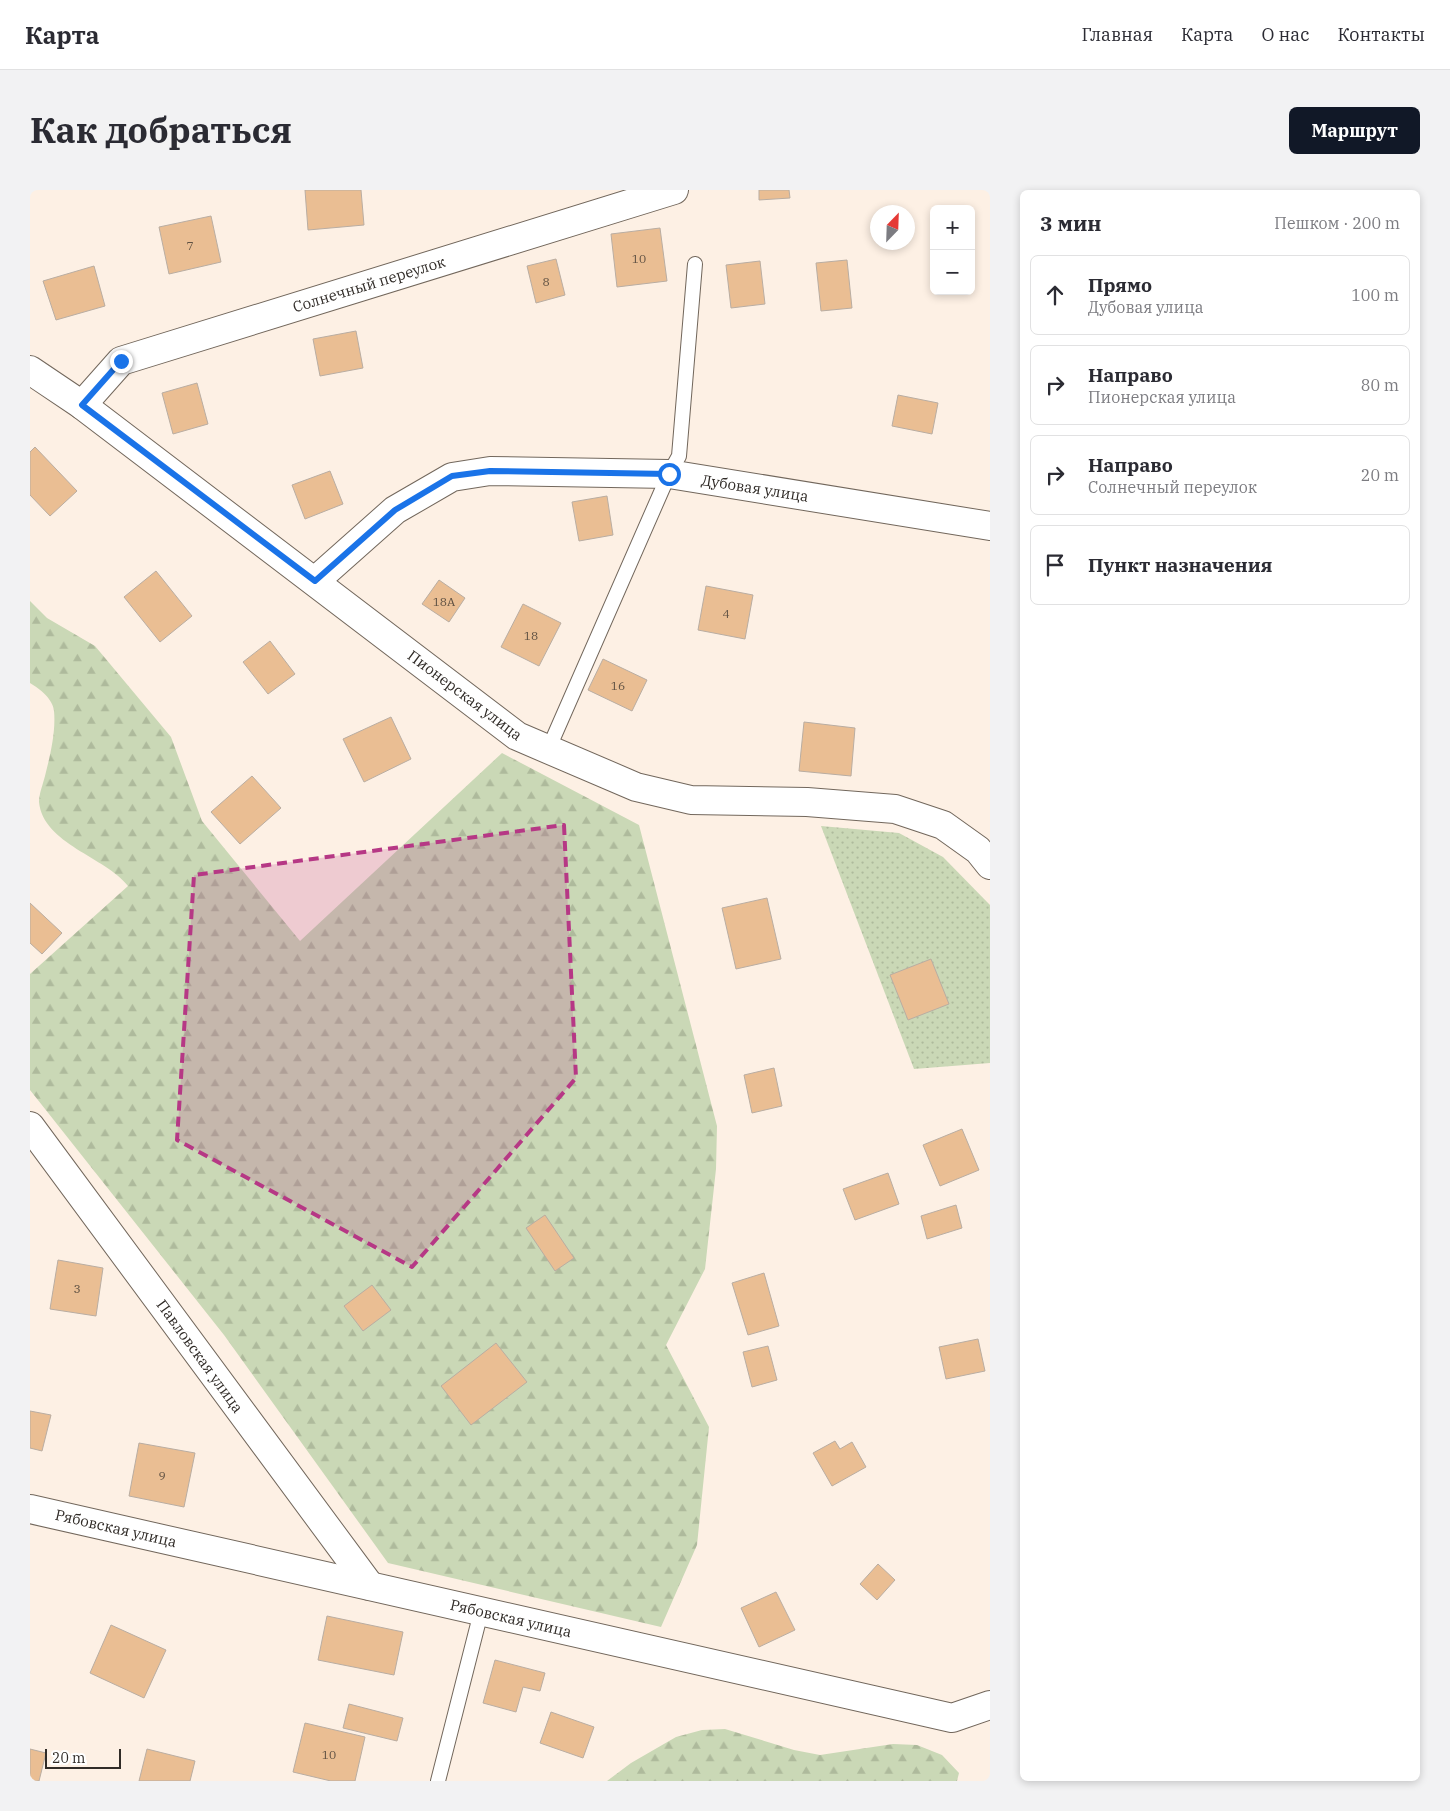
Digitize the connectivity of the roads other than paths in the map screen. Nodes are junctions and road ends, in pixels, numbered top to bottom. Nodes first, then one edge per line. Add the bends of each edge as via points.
1 (674, 190) edge
2 (695, 264) dead end
3 (30, 370) edge
4 (82, 405) junction
5 (669, 474) junction
6 (990, 526) edge
7 (315, 581) junction
8 (548, 750) junction
9 (990, 865) edge
10 (30, 1126) edge
11 (30, 1508) edge
12 (370, 1586) junction
13 (482, 1612) junction
14 (990, 1705) edge
15 (438, 1781) edge

1 - 4 street, Солнечный переулок via 121,361
2 - 5 lane via 679,456
3 - 4 street, Пионерская улица
4 - 7 street, Пионерская улица
5 - 6 street, Дубовая улица
5 - 7 street, Дубовая улица via 490,471 452,476 395,510
5 - 8 lane
7 - 8 street, Пионерская улица via 517,736
8 - 9 street, Пионерская улица via 636,787 691,800 807,802 895,809 943,825 978,850
10 - 12 street, Павловская улица
11 - 12 street, Рябовская улица
12 - 13 street, Рябовская улица
13 - 14 street, Рябовская улица via 952,1718
13 - 15 lane

